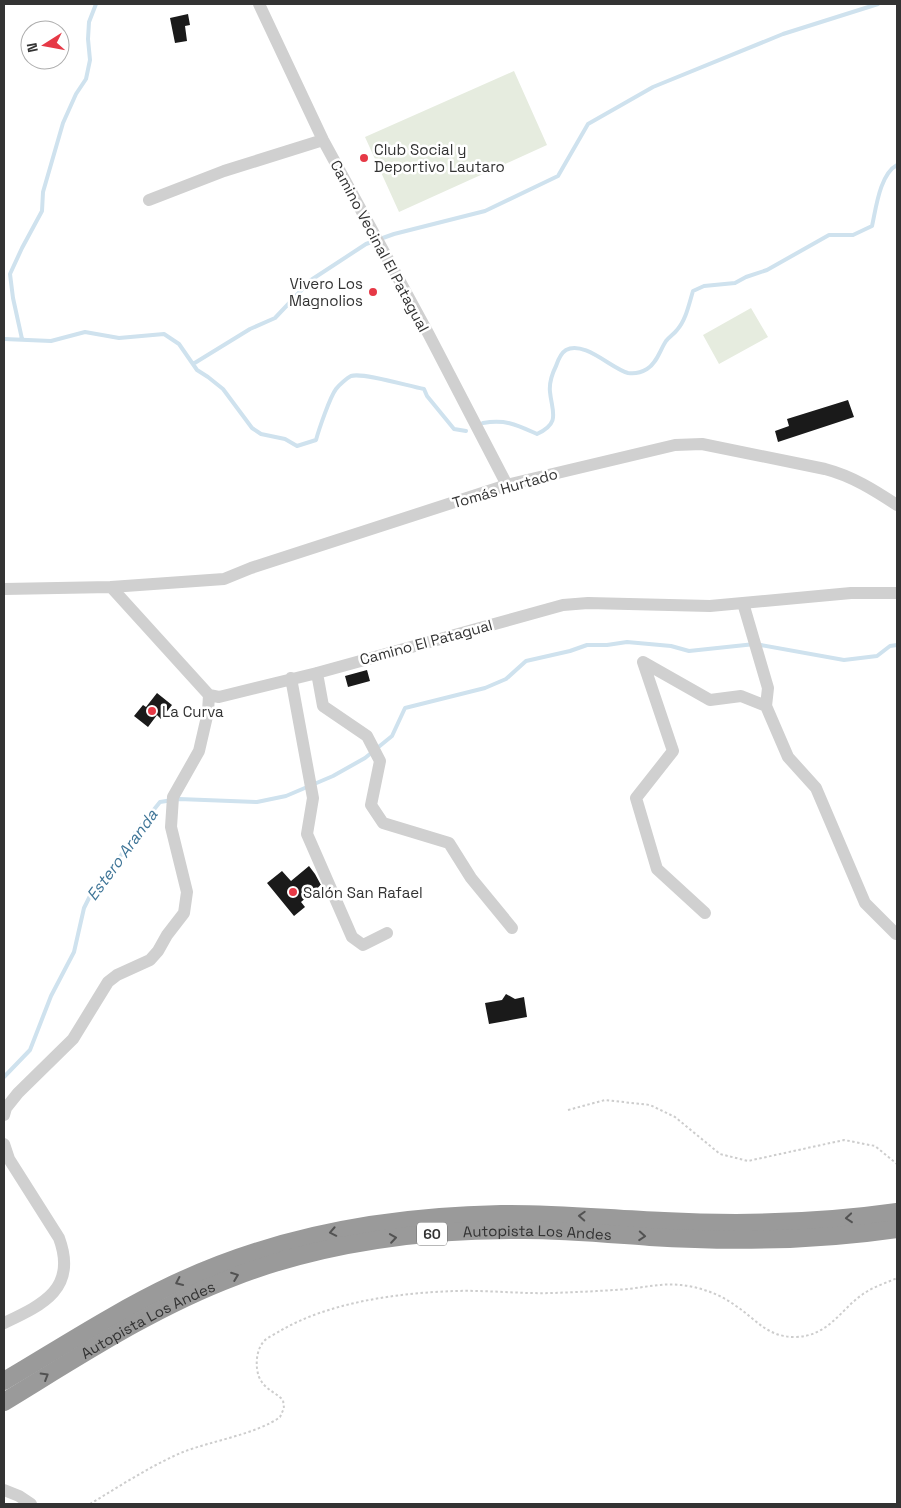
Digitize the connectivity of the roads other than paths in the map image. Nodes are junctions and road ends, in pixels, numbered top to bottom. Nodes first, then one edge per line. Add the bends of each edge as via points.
1 (259, 4) edge
2 (323, 140) junction
3 (149, 200) dead end
4 (507, 485) junction
5 (897, 505) edge
6 (111, 587) junction
7 (4, 589) edge
8 (897, 593) edge
9 (743, 603) junction
10 (316, 673) junction
11 (291, 678) junction
12 (209, 695) junction
13 (766, 706) junction
14 (705, 913) dead end
15 (512, 928) dead end
16 (387, 934) dead end
17 (896, 934) dead end
18 (4, 1115) edge
19 (4, 1144) edge
20 (897, 1212) edge
21 (897, 1229) edge
22 (4, 1323) edge
23 (4, 1381) edge
24 (4, 1402) edge
25 (4, 1490) edge
26 (31, 1504) edge

1 - 2 street, Camino Vecinal El Patagual
2 - 3 street via 224,171
2 - 4 street, Camino Vecinal El Patagual
4 - 5 street, Tomás Hurtado via 644,451 702,444 825,468 858,481
4 - 6 street, Tomás Hurtado via 224,579
6 - 7 street
6 - 12 street
8 - 9 street, Camino El Patagual via 851,593
9 - 10 street, Camino El Patagual via 710,606 563,605
9 - 13 street via 768,688
10 - 11 street, Camino El Patagual
10 - 15 street via 323,706 367,736 380,762 371,805 383,823 449,843 471,878
11 - 12 street, Camino El Patagual via 219,697
11 - 16 street via 313,798 307,834 352,937 363,945
12 - 18 street via 199,751 172,797 171,827 187,892 184,913 150,960 108,982 73,1039 18,1093
13 - 14 street via 740,696 710,700 643,662 673,751 636,798 657,869
13 - 17 street via 788,757 816,788 864,903
19 - 22 street via 13,1166 54,1230 64,1256 59,1284 48,1299
20 -> 23 highway, Autopista Los Andes / 60 via 834,1219 740,1223 483,1214 423,1218 332,1232 259,1251 175,1284
24 -> 21 highway, Autopista Los Andes / 60 via 127,1328 196,1293 257,1268 333,1248 420,1235 500,1230 763,1240 819,1238
25 - 26 street

